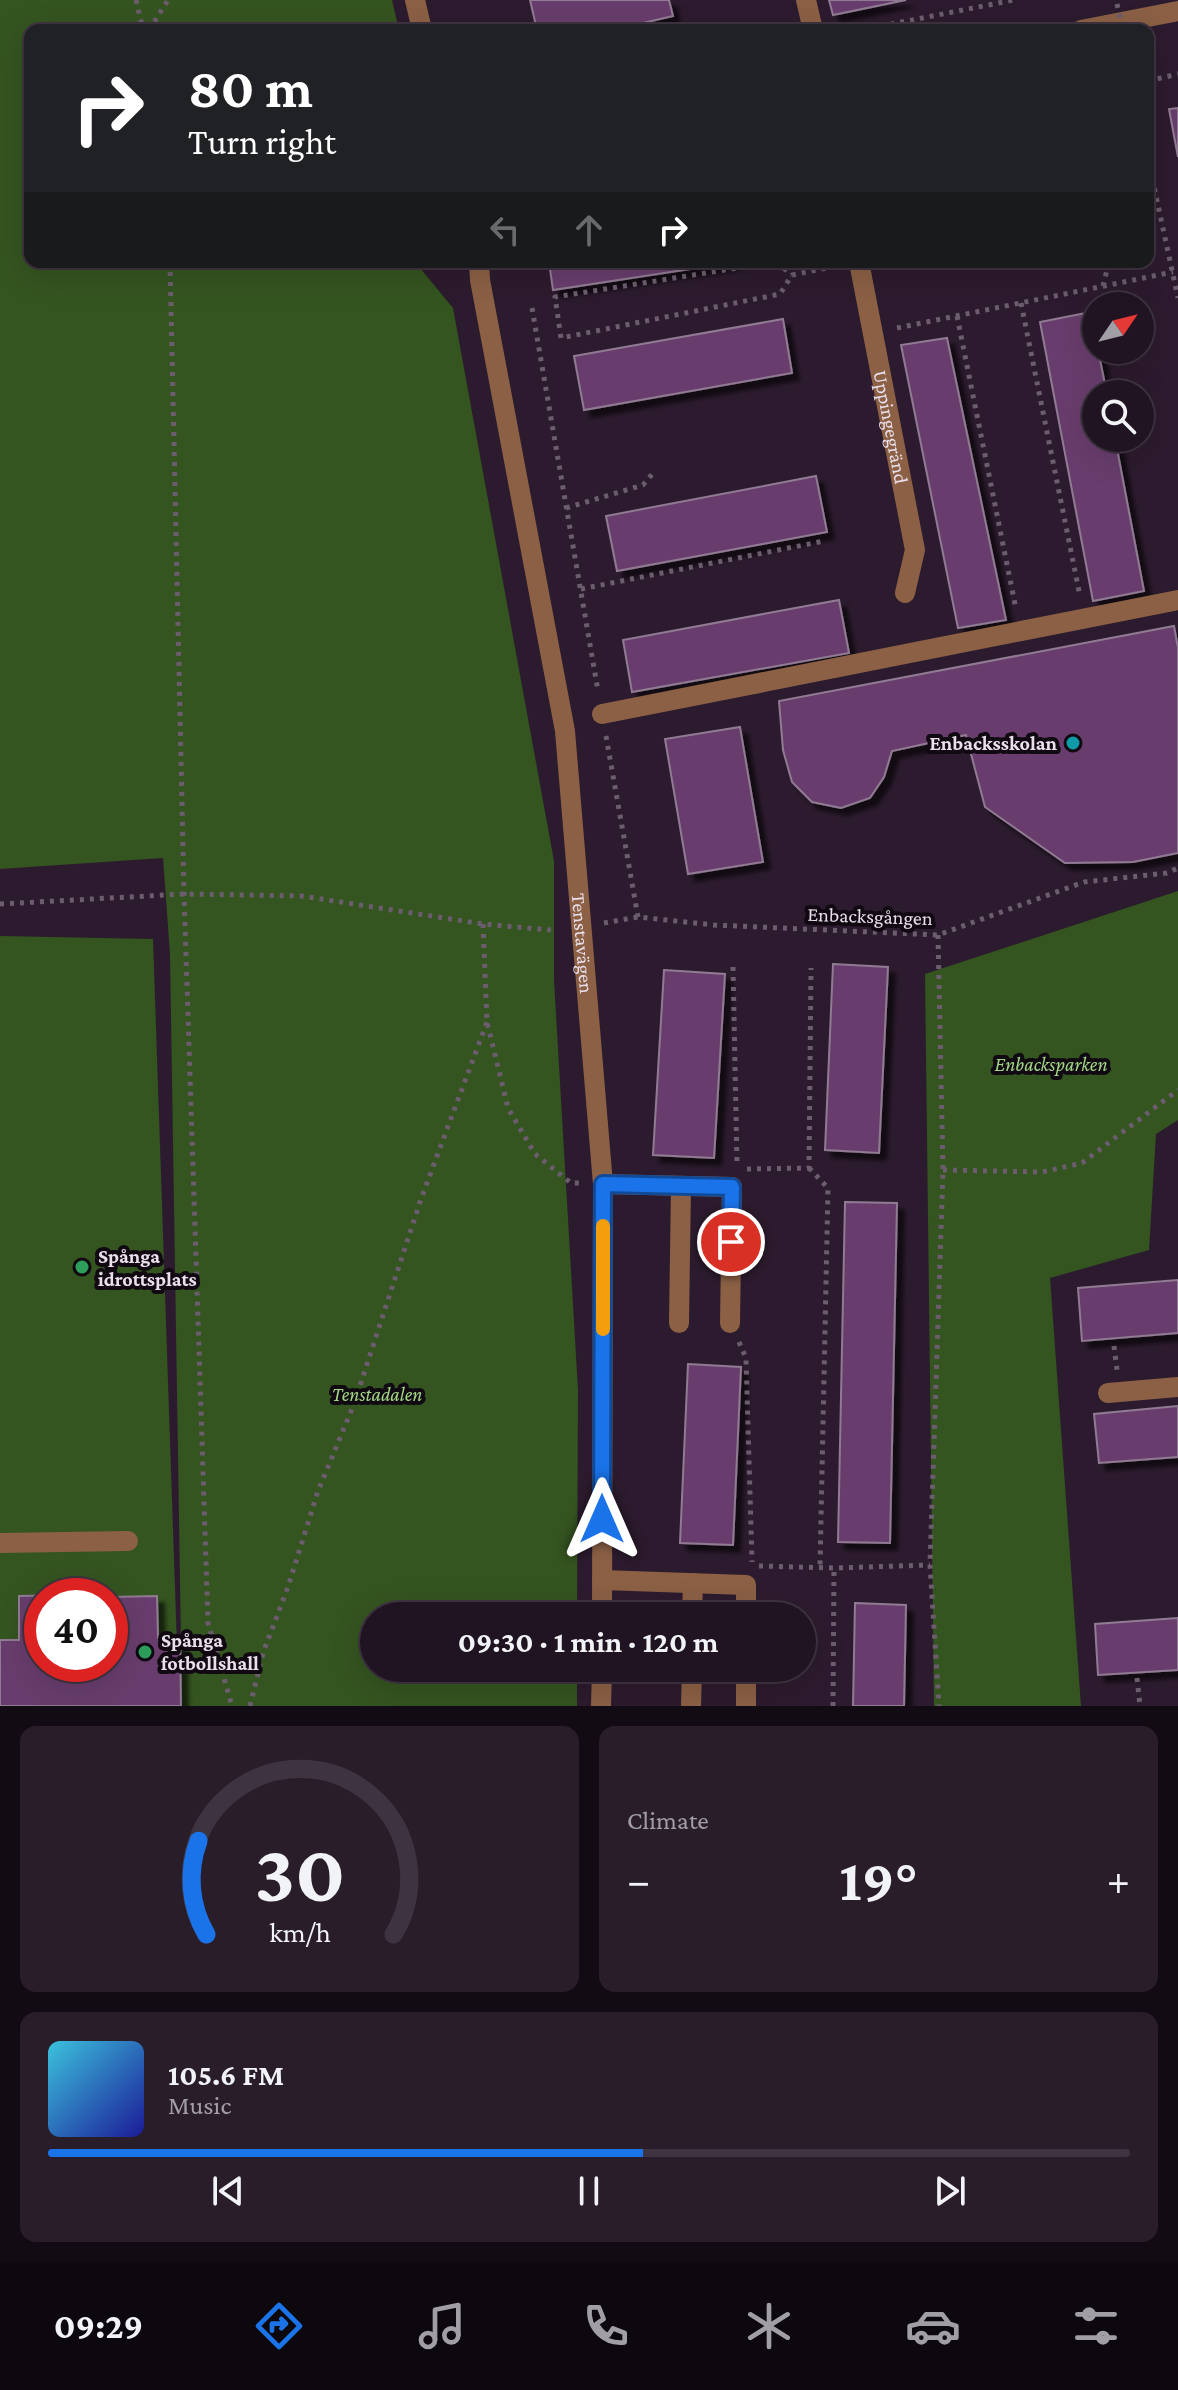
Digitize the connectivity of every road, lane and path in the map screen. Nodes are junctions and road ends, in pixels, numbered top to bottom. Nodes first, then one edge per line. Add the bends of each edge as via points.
1 (136, 0) edge
2 (168, 0) edge
3 (415, 0) edge
4 (806, 0) edge
5 (1014, 0) edge
6 (1117, 4) dead end
7 (1178, 11) edge
8 (144, 24) edge
9 (150, 24) edge
10 (421, 24) edge
11 (812, 24) edge
12 (892, 24) edge
13 (1112, 24) edge
14 (1122, 24) edge
15 (1178, 74) edge
16 (1154, 80) edge
17 (1154, 186) edge
18 (170, 268) edge
19 (738, 268) edge
20 (783, 268) edge
21 (826, 268) edge
22 (852, 268) edge
23 (1108, 268) edge
24 (479, 271) edge
25 (1173, 272) junction
26 (792, 275) junction
27 (1103, 286) junction
28 (1178, 298) edge
29 (1021, 303) junction
30 (532, 308) dead end
31 (957, 316) junction
32 (872, 333) junction
33 (654, 472) dead end
34 (566, 508) junction
35 (824, 541) dead end
36 (581, 589) junction
37 (905, 593) dead end
38 (1178, 600) edge
39 (1084, 619) junction
40 (1019, 632) junction
41 (602, 714) junction
42 (1178, 868) edge
43 (184, 894) junction
44 (0, 904) edge
45 (638, 917) junction
46 (483, 924) junction
47 (599, 924) dead end
48 (551, 930) dead end
49 (938, 935) junction
50 (733, 967) dead end
51 (811, 968) dead end
52 (487, 1022) junction
53 (1178, 1090) edge
54 (809, 1168) junction
55 (943, 1170) junction
56 (603, 1184) junction
57 (681, 1186) junction
58 (679, 1323) dead end
59 (730, 1323) joint
60 (1178, 1387) edge
61 (1108, 1393) dead end
62 (128, 1541) dead end
63 (0, 1543) edge
64 (930, 1565) junction
65 (820, 1567) junction
66 (834, 1568) junction
67 (602, 1580) junction
68 (693, 1583) junction
69 (602, 1602) edge
70 (692, 1602) edge
71 (746, 1602) edge
72 (1137, 1678) dead end
73 (602, 1682) edge
74 (692, 1682) edge
75 (746, 1682) edge
76 (232, 1706) edge
77 (250, 1706) edge
78 (601, 1706) edge
79 (691, 1706) edge
80 (746, 1706) edge
81 (833, 1706) edge
82 (939, 1706) edge
83 (1140, 1706) edge

1 - 8 path
2 - 9 path
3 - 10 street
4 - 11 street
5 - 12 path
6 - 14 path, bridge
7 - 13 street
15 - 16 path
17 - 25 path
18 - 43 path
19 - 26 path via 555,297 561,338 780,294
20 - 26 path
21 - 26 path
22 - 32 street, Uppingegränd
23 - 27 path
24 - 56 street, Tenstavägen via 565,731
25 - 27 path
25 - 28 path
27 - 29 path
29 - 31 path
29 - 39 path
30 - 34 path
31 - 32 path
31 - 40 path
32 - 37 street, Uppingegränd via 915,550
33 - 34 path via 643,485
34 - 36 path
35 - 36 path
36 - 41 path
38 - 39 street
39 - 40 street
40 - 41 street
41 - 45 path
42 - 49 path, Enbacksgången via 1084,882
43 - 44 path
43 - 46 path via 302,896
43 - 76 path via 208,1623
45 - 47 path, Enbacksgången
45 - 49 path, Enbacksgången
46 - 48 path
46 - 52 path
49 - 55 path
50 - 54 path via 738,1169
51 - 54 path
52 - 56 path via 508,1108 535,1154 571,1183
52 - 77 path via 421,1199 354,1404 318,1491
53 - 55 path via 1082,1163 1042,1172
54 - 65 path via 828,1188
55 - 64 path
56 - 57 street
56 - 67 street, Tenstavägen
57 - 58 street
57 - 59 street via 732,1187
59 - 65 path via 746,1358 752,1570
60 - 61 street
62 - 63 street
64 - 66 path
64 - 82 path
65 - 66 path
66 - 81 path
67 - 68 street
67 - 69 street, Tenstavägen
68 - 70 street
68 - 71 street via 746,1585
72 - 83 path
73 - 78 street
74 - 79 street
75 - 80 street

